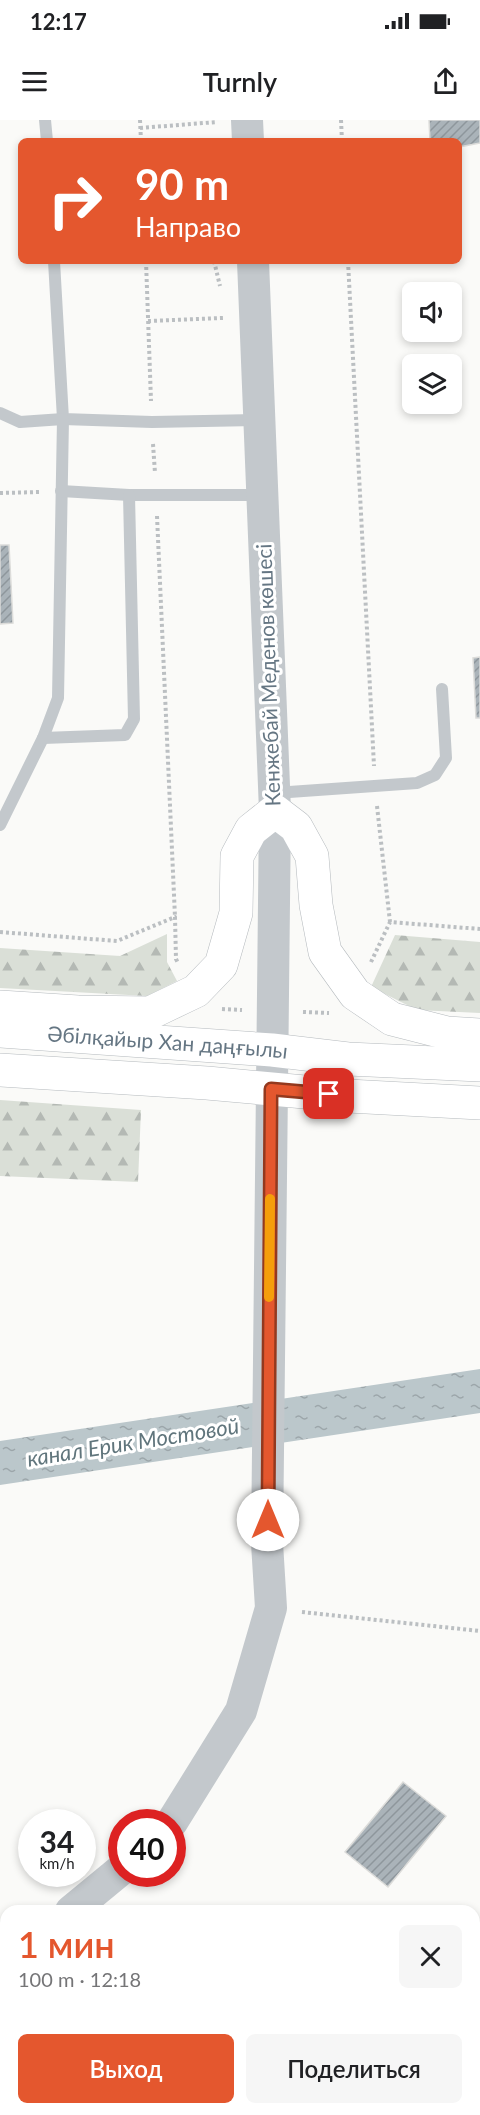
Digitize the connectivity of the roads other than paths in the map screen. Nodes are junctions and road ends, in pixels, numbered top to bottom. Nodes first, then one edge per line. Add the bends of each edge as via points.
1 (45, 120) edge
2 (247, 120) edge
3 (47, 138) edge
4 (248, 138) edge
5 (54, 264) edge
6 (253, 264) edge
7 (0, 413) edge
8 (63, 419) junction
9 (259, 420) junction
10 (61, 491) junction
11 (129, 495) junction
12 (262, 495) junction
13 (442, 689) dead end
14 (42, 738) junction
15 (274, 802) junction
16 (0, 825) edge
17 (0, 1007) edge
18 (0, 1032) edge
19 (480, 1035) edge
20 (272, 1050) junction
21 (480, 1065) edge
22 (0, 1070) edge
23 (271, 1089) junction
24 (480, 1104) edge
25 (180, 1809) edge
26 (108, 1881) edge
27 (78, 1905) edge

1 - 3 lane
2 - 4 street
5 - 8 lane
6 - 9 street, Кенжебай Меденов көшесі
7 - 8 lane via 20,422
8 - 9 lane
8 - 10 lane
9 - 12 street, Кенжебай Меденов көшесі
10 - 11 lane
10 - 14 lane via 58,698
11 - 12 lane
11 - 14 lane via 134,719 125,735
12 - 15 street, Кенжебай Меденов көшесі
13 - 15 lane via 446,758 435,775 417,783
14 - 16 lane
15 - 17 main road via 250,830 237,856 236,913 220,965 196,991 150,1013
15 - 19 main road via 296,827 312,856 325,952 356,994 392,1019 447,1033
15 - 20 street, Кенжебай Меденов көшесі
18 - 20 main road, Әбілқайыр Хан даңғылы
20 - 21 main road, Әбілқайыр Хан даңғылы via 348,1059
20 - 23 street, Кенжебай Меденов көшесі
22 - 23 main road, Әбілқайыр Хан даңғылы
23 - 24 main road, Әбілқайыр Хан даңғылы
23 - 25 street, Кенжебай Меденов көшесі via 267,1543 271,1608 241,1711
26 - 27 street

